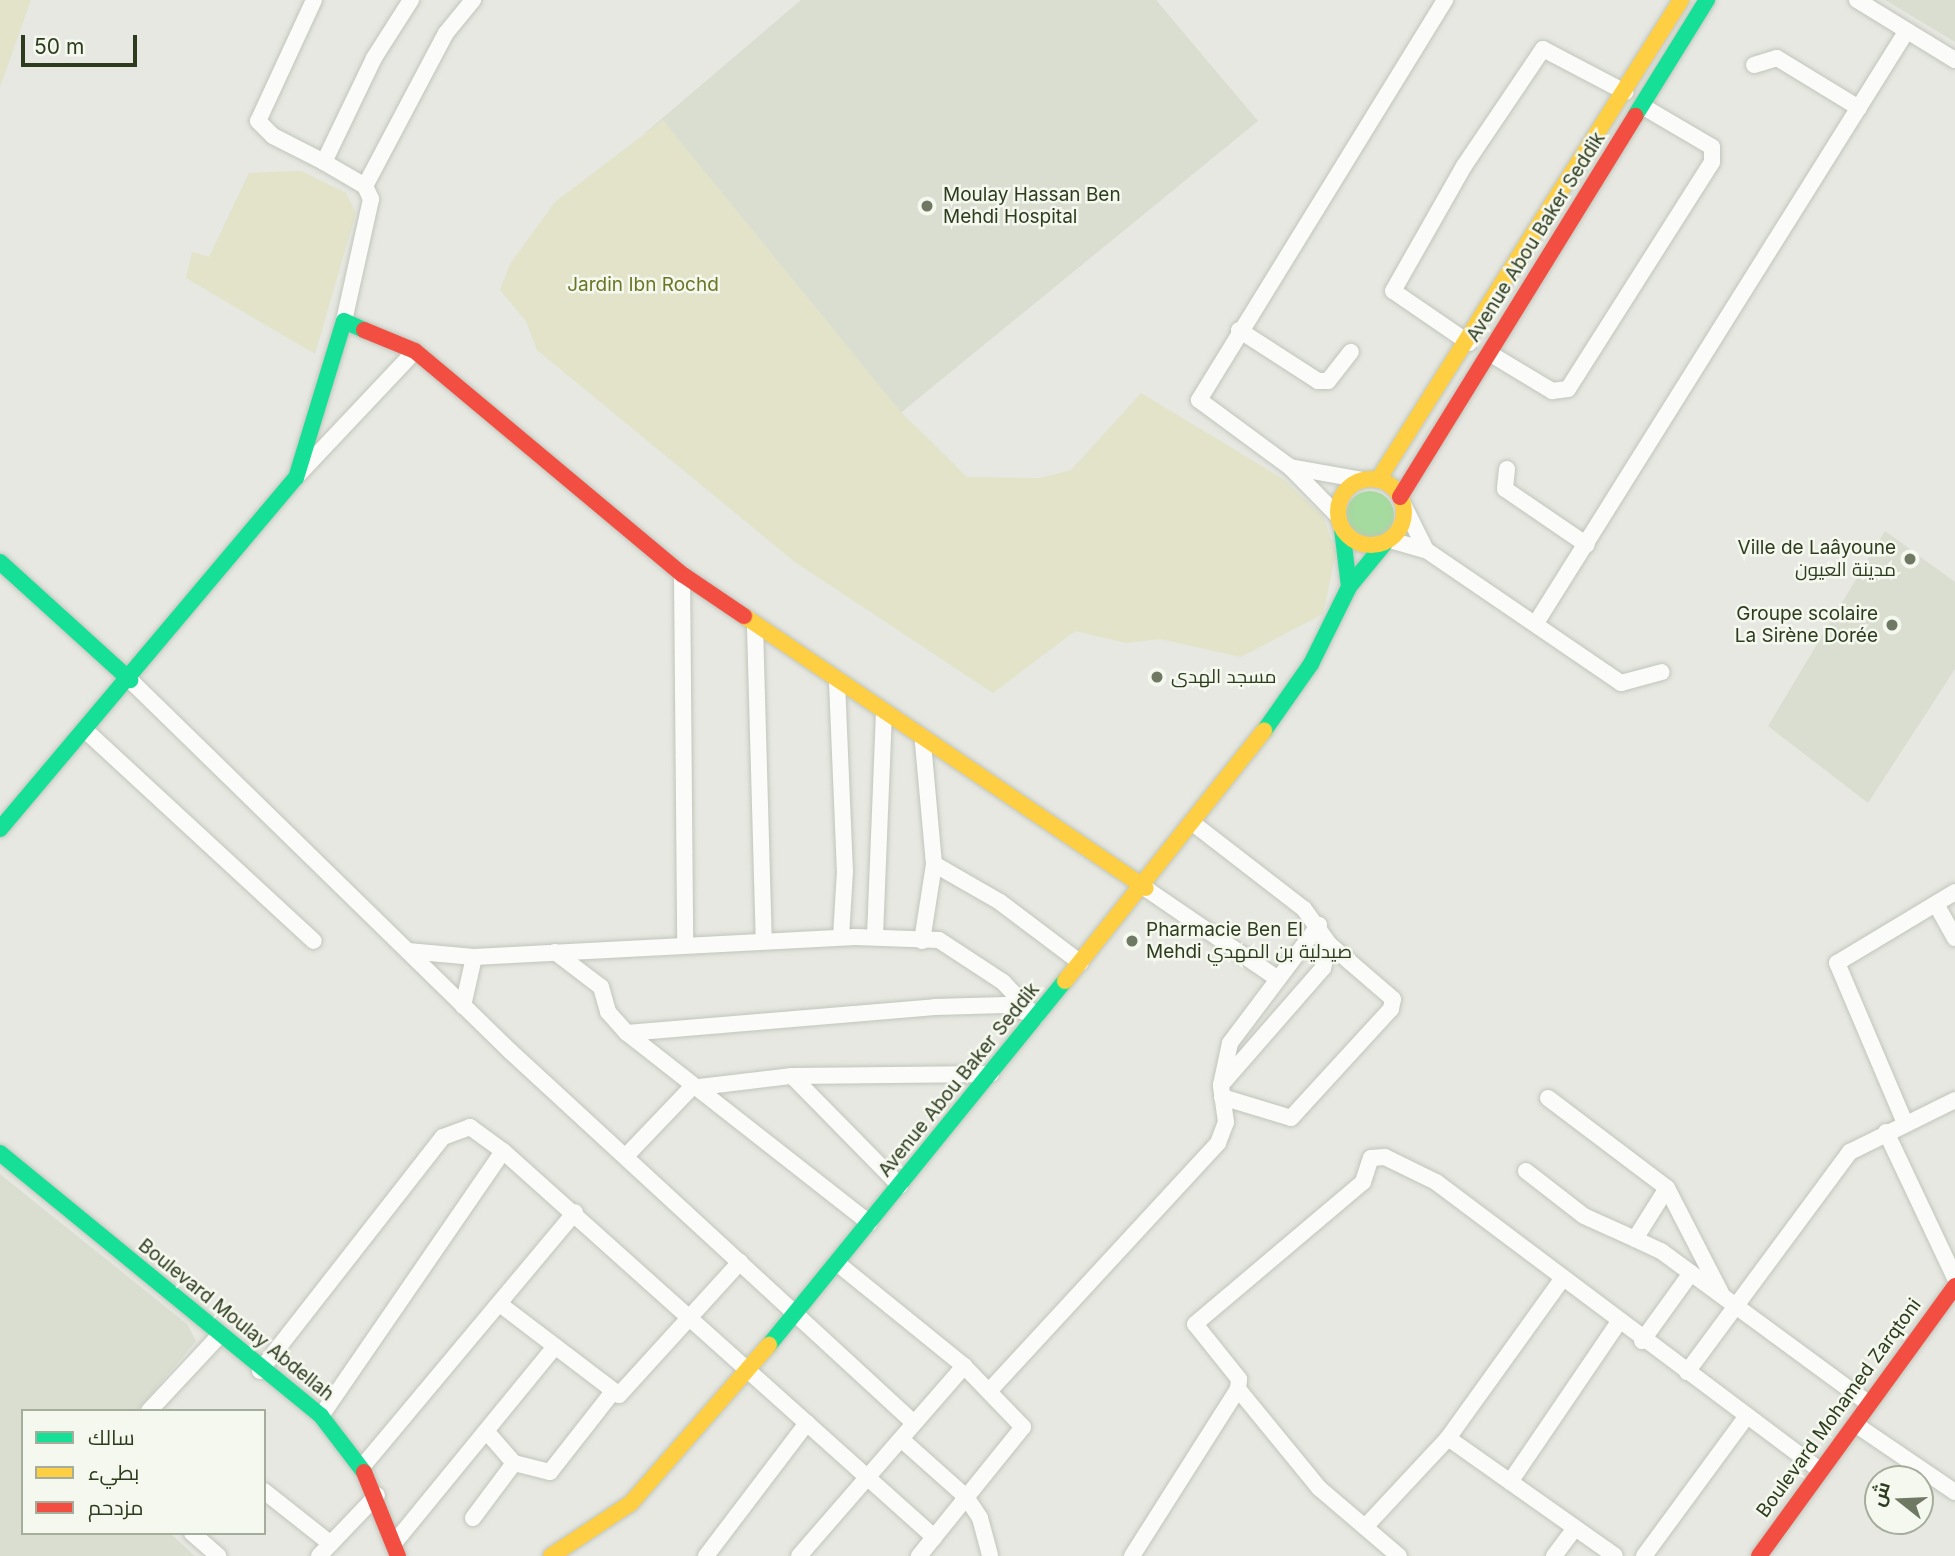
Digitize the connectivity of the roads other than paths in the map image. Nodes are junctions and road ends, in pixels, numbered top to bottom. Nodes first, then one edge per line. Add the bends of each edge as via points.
1 (314, 0) edge
2 (411, 0) edge
3 (473, 0) edge
4 (1445, 0) edge
5 (1681, 0) edge
6 (1707, 0) edge
7 (1857, 0) edge
8 (1906, 32) junction
9 (1955, 60) edge
10 (1754, 65) dead end
11 (1625, 92) junction
12 (1643, 106) junction
13 (1859, 108) junction
14 (324, 162) junction
15 (365, 186) junction
16 (344, 321) junction
17 (1239, 330) junction
18 (1469, 343) junction
19 (415, 351) junction
20 (1352, 352) dead end
21 (1489, 353) junction
22 (1290, 467) junction
23 (1507, 469) dead end
24 (296, 478) junction
25 (1370, 480) junction
26 (1402, 500) junction
27 (1340, 522) junction
28 (1387, 541) junction
29 (1587, 545) junction
30 (1426, 550) junction
31 (0, 562) edge
32 (682, 574) junction
33 (1349, 587) junction
34 (1536, 623) junction
35 (755, 626) junction
36 (1662, 671) dead end
37 (130, 680) junction
38 (837, 682) junction
39 (884, 715) junction
40 (85, 730) junction
41 (923, 742) junction
42 (1194, 824) junction
43 (0, 829) edge
44 (934, 864) junction
45 (1145, 888) junction
46 (1955, 892) edge
47 (1936, 904) junction
48 (1319, 925) junction
49 (875, 936) junction
50 (841, 937) junction
51 (1955, 938) edge
52 (314, 941) dead end
53 (922, 941) junction
54 (764, 942) junction
55 (685, 944) junction
56 (1329, 944) junction
57 (408, 951) junction
58 (540, 951) junction
59 (474, 957) junction
60 (1081, 963) junction
61 (1278, 979) junction
62 (463, 1006) junction
63 (1031, 1015) junction
64 (627, 1033) junction
65 (991, 1074) junction
66 (792, 1076) junction
67 (691, 1088) junction
68 (1222, 1091) junction
69 (1548, 1098) dead end
70 (1955, 1100) edge
71 (1905, 1123) junction
72 (1886, 1132) junction
73 (503, 1151) junction
74 (0, 1153) edge
75 (627, 1155) junction
76 (1526, 1171) dead end
77 (900, 1186) junction
78 (1667, 1188) junction
79 (575, 1212) junction
80 (869, 1223) junction
81 (1635, 1239) junction
82 (740, 1262) junction
83 (837, 1263) junction
84 (1691, 1273) junction
85 (1955, 1278) edge
86 (1561, 1281) junction
87 (1955, 1286) edge
88 (1722, 1295) junction
89 (501, 1305) junction
90 (1739, 1307) junction
91 (795, 1313) junction
92 (690, 1318) junction
93 (1618, 1323) junction
94 (219, 1336) junction
95 (1642, 1341) junction
96 (554, 1348) junction
97 (964, 1366) junction
98 (260, 1371) junction
99 (747, 1372) junction
100 (1687, 1372) junction
101 (991, 1389) junction
102 (1238, 1389) junction
103 (612, 1393) junction
104 (1869, 1404) junction
105 (158, 1408) edge
106 (321, 1416) junction
107 (1747, 1416) junction
108 (807, 1423) junction
109 (914, 1423) junction
110 (1855, 1424) junction
111 (487, 1432) junction
112 (901, 1438) junction
113 (1448, 1438) junction
114 (514, 1463) junction
115 (362, 1467) junction
116 (1820, 1470) junction
117 (868, 1474) junction
118 (1510, 1482) junction
119 (1955, 1492) edge
120 (266, 1493) edge
121 (377, 1495) junction
122 (966, 1497) junction
123 (473, 1518) dead end
124 (1365, 1527) junction
125 (1575, 1528) junction
126 (194, 1535) edge
127 (934, 1537) junction
128 (331, 1544) junction
129 (396, 1549) edge
130 (558, 1554) edge
131 (218, 1556) edge
132 (319, 1556) edge
133 (706, 1556) edge
134 (799, 1556) edge
135 (919, 1556) edge
136 (990, 1556) edge
137 (1132, 1556) edge
138 (1399, 1556) edge
139 (1554, 1556) edge
140 (1615, 1556) edge
141 (1644, 1556) edge
142 (1759, 1556) edge

1 - 14 street via 258,121 273,136
2 - 14 street via 374,58
3 - 15 street via 446,33
4 - 17 street
5 - 11 main road, Avenue Abou Baker Seddik
6 - 12 main road, Avenue Abou Baker Seddik
7 - 8 street
8 - 9 street
8 - 13 street
10 - 13 street via 1777,58
11 - 18 main road, Avenue Abou Baker Seddik
11 - 18 street via 1543,49 1464,166 1393,291
12 - 21 main road, Avenue Abou Baker Seddik
12 - 21 street via 1712,147 1712,162 1568,389 1552,391
13 - 29 street
14 - 15 street
15 - 16 street via 371,215
16 - 19 main road
16 - 24 main road
17 - 20 street via 1318,381 1328,381
17 - 22 street via 1199,400
18 - 25 main road, Avenue Abou Baker Seddik
19 - 24 street
19 - 32 main road
21 - 26 main road, Avenue Abou Baker Seddik
22 - 25 street
22 - 27 street
23 - 29 street via 1505,489
24 - 37 main road
25 - 26 main road
25 - 27 main road via 1346,490
26 - 28 main road via 1402,524
26 - 30 street
27 - 28 main road via 1366,545
27 - 33 main road
28 - 30 street
28 - 33 main road, Avenue Abou Baker Seddik
29 - 34 street
30 - 34 street
31 - 37 main road
32 - 35 main road
32 - 55 street
33 - 42 main road, Avenue Abou Baker Seddik via 1296,690
34 - 36 street via 1621,683
35 - 38 main road
35 - 54 street
37 - 40 main road
37 - 57 street
38 - 39 main road
38 - 50 street via 845,871
39 - 41 main road
39 - 49 street
40 - 43 main road
40 - 52 street
41 - 44 street
41 - 45 main road
42 - 45 main road, Avenue Abou Baker Seddik
42 - 48 street
44 - 53 street
44 - 60 street via 1000,902
45 - 60 main road, Avenue Abou Baker Seddik
45 - 61 street
46 - 47 street
47 - 51 street
47 - 71 street via 1845,954 1838,974
48 - 56 street
48 - 61 street
49 - 50 street
49 - 53 street
50 - 54 street
53 - 63 street via 939,940 1003,982
54 - 55 street
55 - 58 street
56 - 68 street via 1323,968
56 - 68 street via 1393,999 1391,1009 1291,1118
57 - 59 street
57 - 62 street
58 - 59 street
58 - 64 street via 561,952 601,988 608,1012
59 - 62 street
60 - 63 main road, Avenue Abou Baker Seddik
61 - 68 street via 1239,1026
62 - 75 street
63 - 64 street via 1006,1005 935,1007
63 - 65 main road, Avenue Abou Baker Seddik
64 - 67 street
65 - 66 street
65 - 77 main road, Avenue Abou Baker Seddik
66 - 67 street
66 - 77 street
67 - 75 street
67 - 80 street
68 - 101 street via 1226,1122 1210,1153
69 - 78 street
70 - 71 street
71 - 72 street
72 - 85 street
72 - 90 street via 1839,1164
73 - 79 street
73 - 98 street via 470,1127 443,1136
73 - 106 street
74 - 94 main road, Boulevard Moulay Abdellah
75 - 82 street
76 - 81 street via 1584,1216
77 - 80 main road, Avenue Abou Baker Seddik
78 - 81 street
78 - 88 street
79 - 89 street
79 - 92 street
80 - 83 main road, Avenue Abou Baker Seddik
81 - 84 street
82 - 91 street
82 - 92 street
83 - 91 main road, Avenue Abou Baker Seddik
83 - 97 street
84 - 88 street
84 - 95 street
86 - 93 street
86 - 102 street via 1412,1167 1371,1158 1363,1182 1195,1324 1240,1379
86 - 113 street
87 - 104 main road, Boulevard Mohamed Zarqtoni
88 - 90 street
89 - 96 street
89 - 115 street
90 - 100 street
90 - 104 street
91 - 99 main road, Avenue Abou Baker Seddik
91 - 109 street
92 - 99 street
92 - 103 street via 625,1391
93 - 95 street
93 - 118 street
94 - 98 main road, Boulevard Moulay Abdellah
94 - 105 street
95 - 100 street
96 - 103 street
96 - 111 street
97 - 101 street
97 - 109 street
98 - 106 main road, Boulevard Moulay Abdellah
99 - 108 street
99 - 130 main road, Avenue Abou Baker Seddik via 657,1481
100 - 107 street
101 - 122 street via 1024,1427
102 - 124 street via 1319,1488
102 - 137 street
103 - 114 street via 550,1472
104 - 110 main road, Boulevard Mohamed Zarqtoni
106 - 115 main road, Boulevard Moulay Abdellah
107 - 116 street
107 - 141 street
108 - 117 street
108 - 133 street
109 - 112 street
110 - 116 main road, Boulevard Mohamed Zarqtoni
110 - 119 street
111 - 114 street
111 - 129 street
112 - 117 street
112 - 122 street
113 - 118 street
113 - 124 street
114 - 123 street
115 - 121 main road, Boulevard Moulay Abdellah
116 - 142 main road, Boulevard Mohamed Zarqtoni
117 - 127 street
117 - 134 street
118 - 125 street
120 - 128 street
121 - 128 street
121 - 129 main road, Boulevard Moulay Abdellah
122 - 127 street
122 - 136 street
124 - 138 street
125 - 139 street
125 - 140 street
126 - 131 street
127 - 135 street
128 - 132 street

